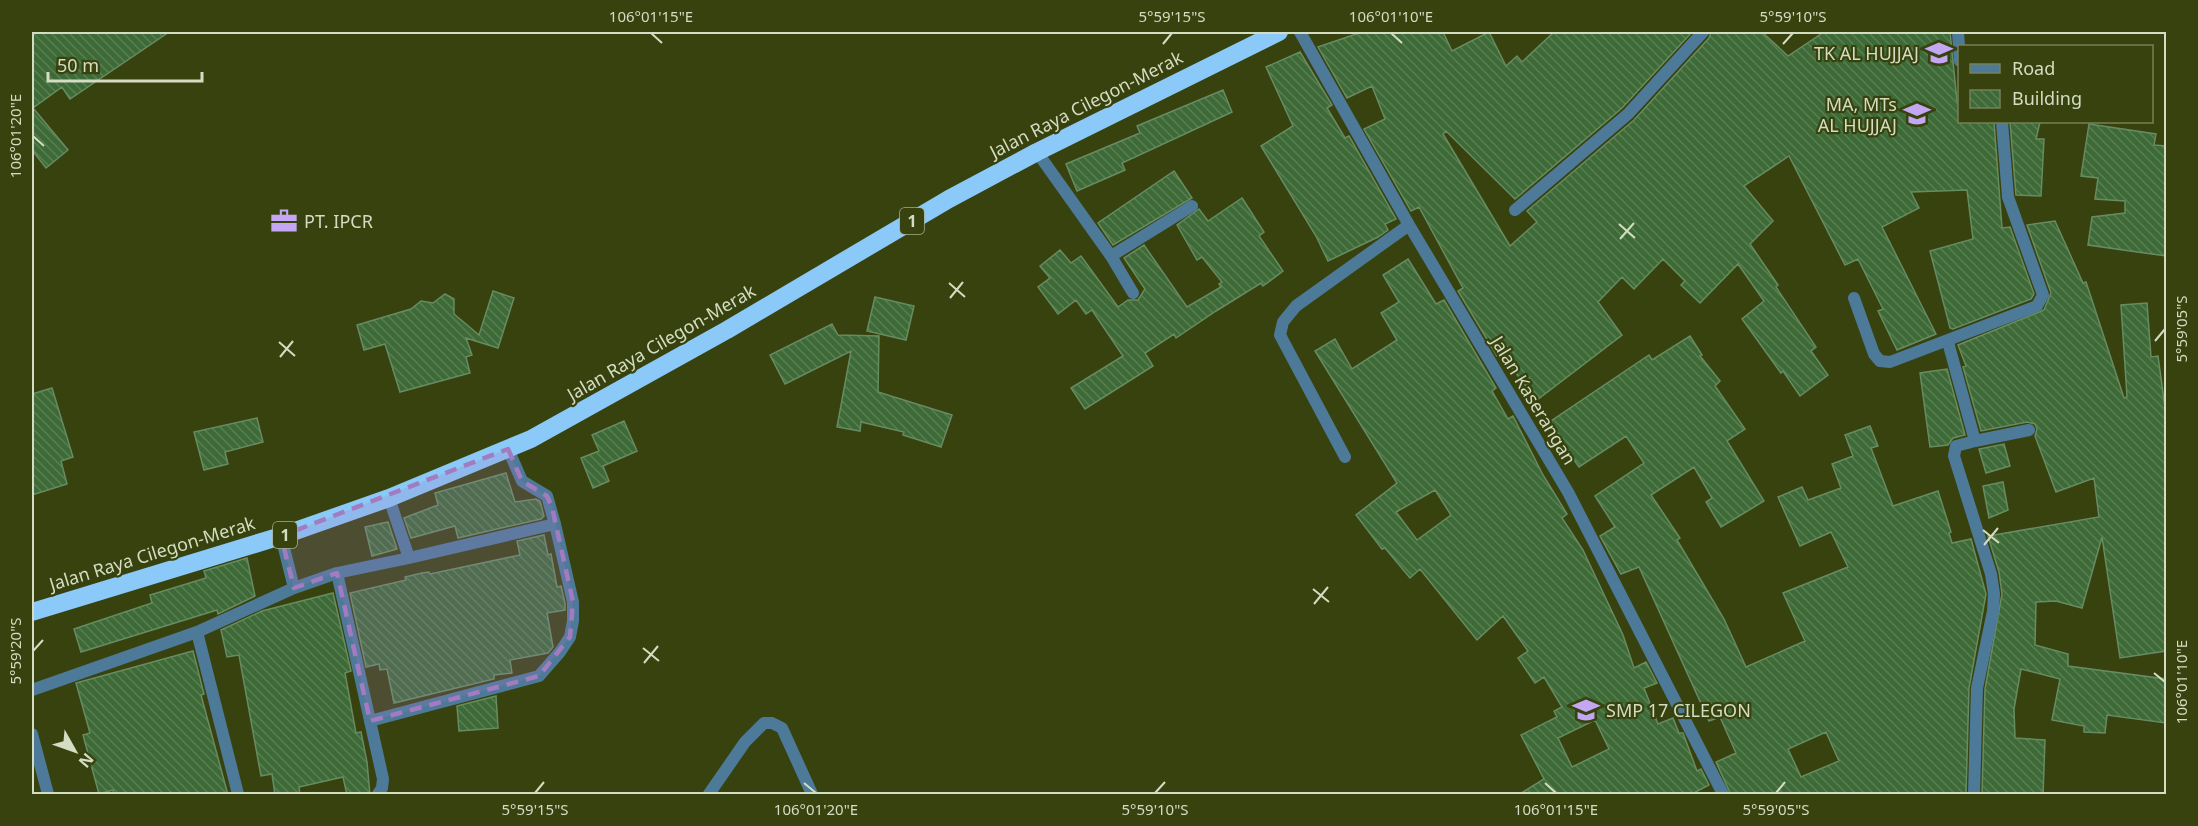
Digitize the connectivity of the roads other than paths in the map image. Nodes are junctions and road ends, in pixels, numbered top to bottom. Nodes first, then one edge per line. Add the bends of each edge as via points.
1 (1279, 32) edge
2 (1300, 32) edge
3 (1703, 32) edge
4 (2002, 123) edge
5 (1037, 152) junction
6 (1192, 206) dead end
7 (1515, 210) dead end
8 (1409, 225) junction
9 (1111, 256) junction
10 (1133, 293) dead end
11 (1854, 298) dead end
12 (1948, 342) junction
13 (2029, 430) dead end
14 (1975, 441) junction
15 (508, 449) junction
16 (1345, 457) dead end
17 (389, 498) junction
18 (555, 524) junction
19 (281, 536) junction
20 (409, 558) junction
21 (337, 573) junction
22 (294, 588) junction
23 (32, 612) edge
24 (197, 632) junction
25 (32, 690) edge
26 (370, 721) junction
27 (32, 734) edge
28 (48, 795) edge
29 (238, 795) edge
30 (378, 795) edge
31 (709, 795) edge
32 (812, 795) edge
33 (1723, 795) edge
34 (1974, 795) edge

1 - 5 highway, Jalan Raya Cilegon-Merak / 1
2 - 8 street, Jalan Kaserangan
3 - 7 street via 1628,114
4 - 12 street via 2008,197 2042,301
5 - 9 street
5 - 15 highway, Jalan Raya Cilegon-Merak / 1 via 556,427
6 - 9 street
8 - 16 street via 1296,306 1283,322 1280,334
8 - 33 street, Jalan Kaserangan via 1568,492
9 - 10 street
11 - 12 street via 1880,361 1890,362
12 - 14 street
13 - 14 street
14 - 34 street via 1956,446 1954,452 1994,594 1977,688
15 - 17 highway, Jalan Raya Cilegon-Merak / 1
15 - 18 street via 522,481 547,496
17 - 19 highway, Jalan Raya Cilegon-Merak / 1
17 - 20 street
18 - 20 street
18 - 26 street via 573,602 573,621 570,637 539,676
19 - 22 street
19 - 23 highway, Jalan Raya Cilegon-Merak / 1
20 - 21 street
21 - 22 street
21 - 26 street
22 - 24 street
24 - 25 street
24 - 29 street
26 - 30 street via 382,779
27 - 28 street
31 - 32 street via 745,742 764,723 782,728

